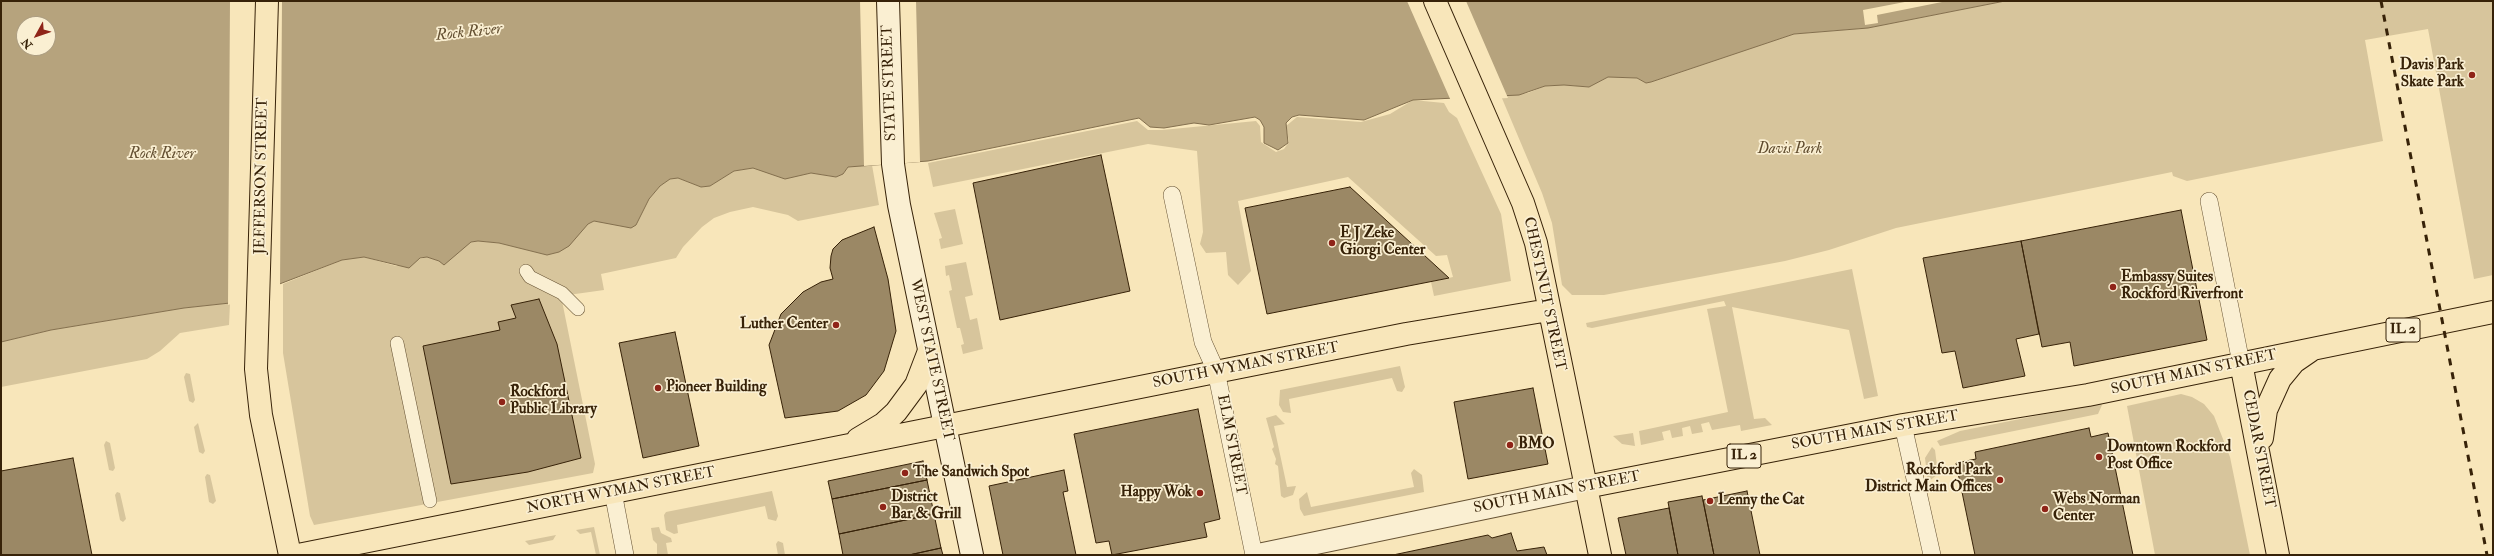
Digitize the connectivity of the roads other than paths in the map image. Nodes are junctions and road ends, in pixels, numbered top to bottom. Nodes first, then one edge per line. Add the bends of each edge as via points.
1 (267, 1) edge
2 (888, 1) edge
3 (1435, 1) edge
4 (893, 164) joint
5 (1172, 195) dead end
6 (2209, 201) dead end
7 (526, 271) dead end
8 (578, 309) dead end
9 (1549, 310) junction
10 (2493, 312) edge
11 (397, 343) dead end
12 (2313, 349) junction
13 (929, 351) junction
14 (2241, 363) junction
15 (1216, 371) junction
16 (1903, 425) junction
17 (944, 427) junction
18 (843, 447) junction
19 (2260, 457) junction
20 (1586, 487) junction
21 (613, 492) junction
22 (430, 501) dead end
23 (290, 555) edge
24 (298, 555) edge
25 (625, 555) edge
26 (972, 555) edge
27 (1254, 555) edge
28 (1258, 555) edge
29 (1600, 555) edge
30 (1932, 555) edge
31 (2278, 555) edge

1 - 23 main road, JEFFERSON STREET via 256,369 261,416
2 - 4 main road, STATE STREET
3 - 9 main road, CHESTNUT STREET via 1523,203 1536,243
4 - 13 main road, WEST STATE STREET
5 - 15 street, ELM STREET via 1203,342
6 - 14 street, CEDAR STREET
7 - 8 street via 530,277 562,293
9 - 15 main road, SOUTH WYMAN STREET via 1406,334
9 - 20 main road, CHESTNUT STREET
10 - 12 main road, SOUTH MAIN STREET / IL 2
11 - 22 street
12 - 14 main road, SOUTH MAIN STREET / IL 2
12 - 19 main road, IL 2 via 2284,372 2275,390 2266,410
13 - 17 main road, WEST STATE STREET
13 - 18 main road via 916,385 896,412 883,424
14 - 16 main road, SOUTH MAIN STREET / IL 2 via 2088,395
14 - 19 main road, CEDAR STREET
15 - 17 main road, SOUTH WYMAN STREET
15 - 27 street, ELM STREET
16 - 20 main road, SOUTH MAIN STREET / IL 2
16 - 30 street
17 - 18 main road, NORTH WYMAN STREET
17 - 26 main road, WEST STATE STREET
18 - 21 main road, NORTH WYMAN STREET
19 - 31 main road, CEDAR STREET / IL 2
20 - 28 main road, SOUTH MAIN STREET
20 - 29 main road, CHESTNUT STREET
21 - 24 main road, NORTH WYMAN STREET
21 - 25 street

